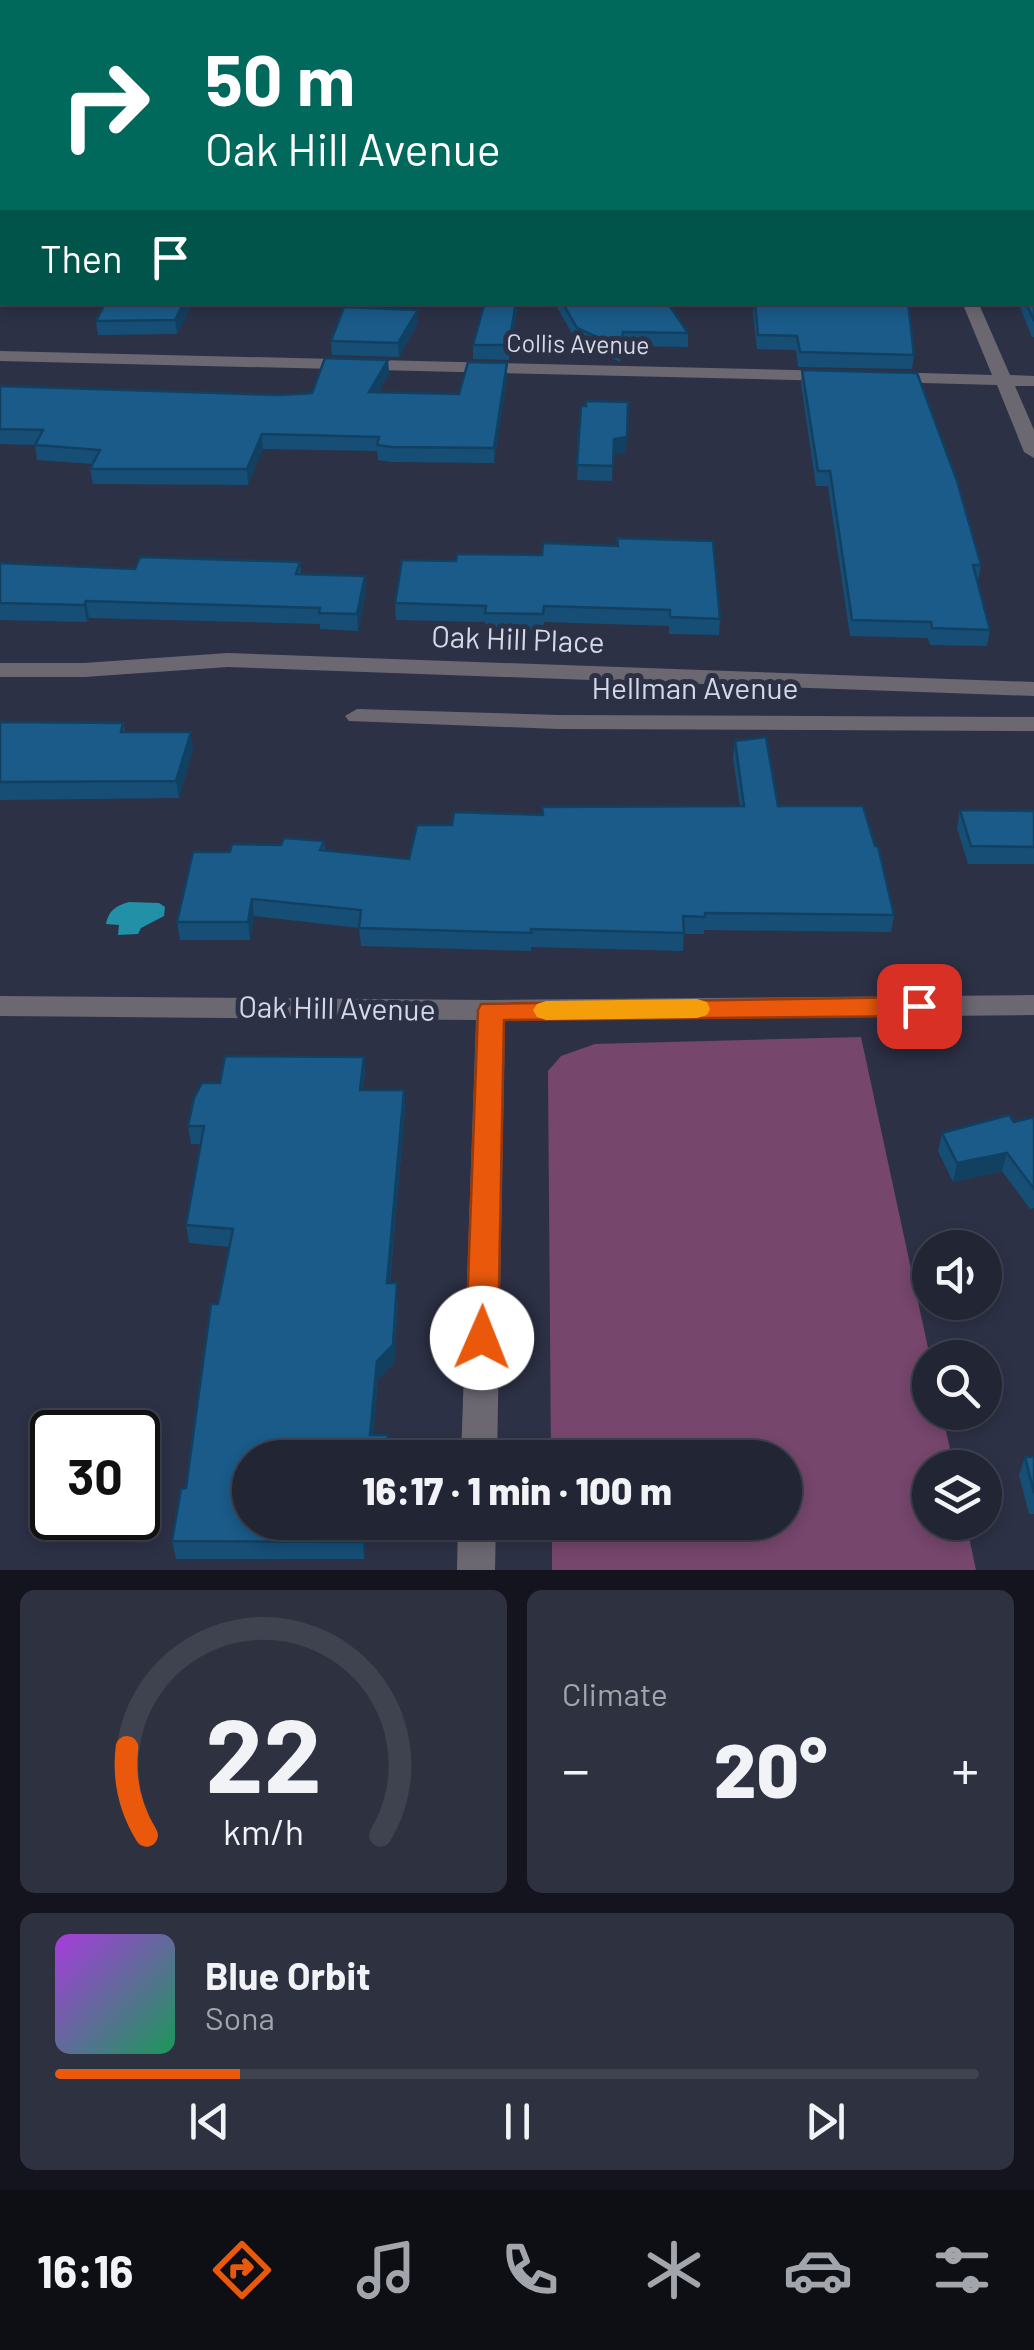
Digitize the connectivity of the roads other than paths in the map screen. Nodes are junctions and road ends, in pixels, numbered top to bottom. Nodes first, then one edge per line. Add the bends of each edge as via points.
1 (971, 305) edge
2 (0, 356) edge
3 (1002, 380) junction
4 (1034, 381) edge
5 (1034, 452) edge
6 (0, 670) edge
7 (1034, 689) edge
8 (356, 716) dead end
9 (1034, 724) edge
10 (1034, 1005) edge
11 (0, 1006) edge
12 (491, 1010) junction
13 (479, 1440) edge
14 (477, 1540) edge
15 (476, 1570) edge

1 - 3 street
2 - 3 street, Collis Avenue
3 - 4 street, Collis Avenue
3 - 5 street
6 - 7 street, Oak Hill Place via 228,660
8 - 9 street, Hellman Avenue
10 - 12 street, Oak Hill Avenue
11 - 12 street, Oak Hill Avenue
12 - 13 street
14 - 15 street

